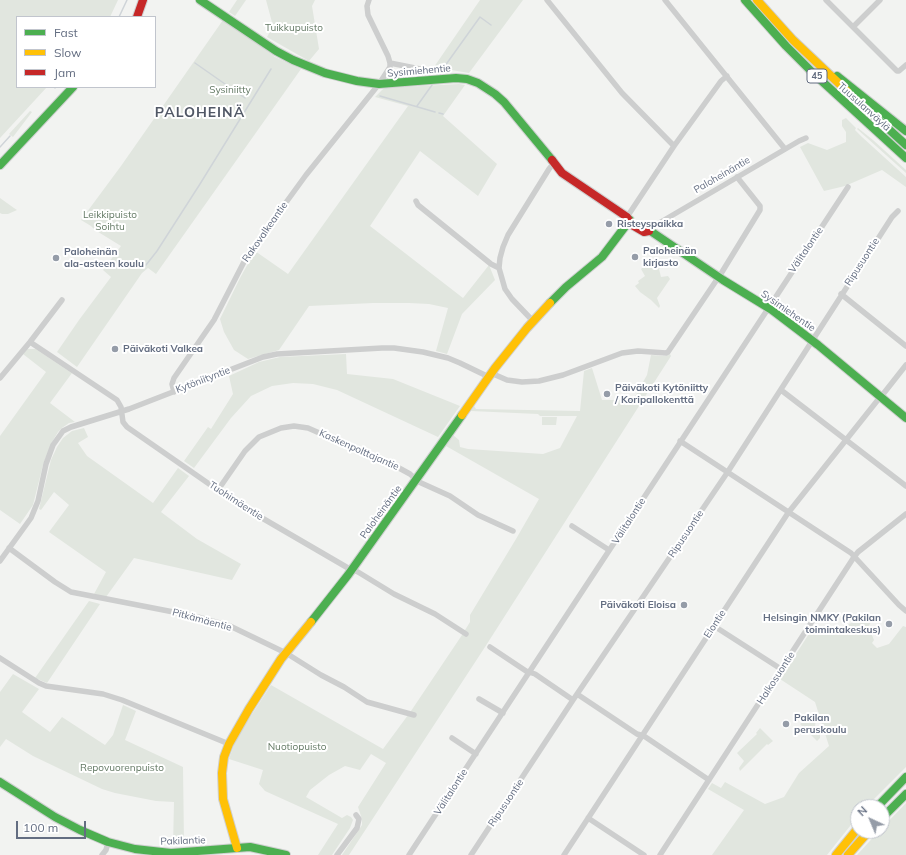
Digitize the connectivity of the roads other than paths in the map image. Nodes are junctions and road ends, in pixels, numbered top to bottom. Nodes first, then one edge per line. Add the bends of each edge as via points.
1 (143, 0) edge
2 (200, 0) edge
3 (370, 0) edge
4 (547, 0) edge
5 (665, 0) edge
6 (745, 0) edge
7 (757, 0) edge
8 (826, 0) edge
9 (880, 0) edge
10 (137, 16) edge
11 (853, 27) junction
12 (390, 63) junction
13 (906, 65) edge
14 (820, 66) junction
15 (431, 70) dead end
16 (727, 76) junction
17 (379, 84) junction
18 (72, 88) edge
19 (906, 132) edge
20 (806, 138) dead end
21 (674, 146) junction
22 (906, 146) edge
23 (894, 147) junction
24 (785, 149) junction
25 (906, 158) edge
26 (553, 164) junction
27 (0, 165) edge
28 (906, 166) edge
29 (737, 177) junction
30 (848, 186) dead end
31 (416, 201) dead end
32 (898, 211) dead end
33 (628, 218) junction
34 (649, 231) junction
35 (500, 268) junction
36 (718, 277) junction
37 (841, 294) junction
38 (62, 300) dead end
39 (768, 307) junction
40 (533, 321) junction
41 (812, 340) junction
42 (30, 342) junction
43 (906, 346) edge
44 (906, 365) edge
45 (490, 375) junction
46 (0, 378) edge
47 (781, 390) junction
48 (174, 392) junction
49 (878, 400) junction
50 (121, 412) junction
51 (906, 418) edge
52 (846, 439) junction
53 (680, 441) junction
54 (727, 473) junction
55 (416, 479) junction
56 (906, 486) edge
57 (218, 490) junction
58 (788, 513) junction
59 (906, 514) edge
60 (572, 526) dead end
61 (513, 531) dead end
62 (9, 548) junction
63 (609, 550) junction
64 (854, 557) junction
65 (0, 561) edge
66 (352, 569) junction
67 (906, 611) edge
68 (714, 626) junction
69 (466, 634) dead end
70 (490, 647) dead end
71 (286, 653) junction
72 (0, 658) edge
73 (782, 669) junction
74 (530, 672) junction
75 (577, 694) junction
76 (479, 698) dead end
77 (573, 700) junction
78 (503, 713) junction
79 (414, 715) dead end
80 (641, 736) junction
81 (452, 738) dead end
82 (229, 744) junction
83 (476, 754) junction
84 (906, 777) edge
85 (709, 780) junction
86 (0, 782) edge
87 (906, 794) edge
88 (885, 799) edge
89 (890, 810) edge
90 (356, 815) dead end
91 (588, 818) junction
92 (850, 838) edge
93 (862, 839) edge
94 (108, 842) junction
95 (237, 848) junction
96 (182, 854) edge
97 (102, 855) edge
98 (286, 855) edge
99 (337, 855) edge
100 (410, 855) edge
101 (471, 855) edge
102 (564, 855) edge
103 (644, 855) edge
104 (660, 855) edge
105 (836, 855) edge
106 (848, 855) edge

1 - 10 main road
2 - 17 main road, Sysimiehentie via 293,60 342,78
3 - 12 street via 367,6 369,19
4 - 21 street via 622,93
5 - 16 street
6 - 23 main road, Tuusulanväylä / 45 via 813,73
7 - 14 main road, Tuusulanväylä / 45
8 - 11 street
9 - 11 street
11 - 13 street via 897,71
12 - 15 street
12 - 17 street, Rakovalkeantie
14 - 19 main road via 842,79
14 - 22 main road, Tuusulanväylä / 45
16 - 21 street
16 - 24 street
17 - 26 main road, Sysimiehentie via 456,78 478,83 504,102
17 - 48 street, Rakovalkeantie via 306,175 247,256 214,320 174,378
18 - 27 main road
20 - 24 street, Paloheinäntie
21 - 33 street
23 - 25 main road, Tuusulanväylä / 45
23 - 28 main road via 894,155
24 - 29 street, Paloheinäntie
26 - 33 main road, Sysimiehentie via 565,176
26 - 35 street via 508,235 503,247
29 - 34 street, Paloheinäntie
29 - 36 street via 760,206 760,210
30 - 39 street, Välitalontie
31 - 35 street via 491,264
32 - 37 street, Ripusuontie
33 - 34 main road, Sysimiehentie
33 - 40 main road, Paloheinäntie via 602,257 559,294
34 - 36 main road, Sysimiehentie
35 - 40 street via 508,294
36 - 39 main road, Sysimiehentie
36 - 45 street, Kytöniityntie via 666,353 622,353 538,381 522,382
37 - 41 street, Ripusuontie
37 - 43 street
38 - 42 street
39 - 41 main road, Sysimiehentie
39 - 53 street, Välitalontie
40 - 45 main road, Paloheinäntie
41 - 47 street, Ripusuontie
41 - 49 main road, Sysimiehentie via 861,379
42 - 46 street
42 - 50 street, Tuohimäentie via 117,400
44 - 49 street, Elontie
45 - 48 street, Kytöniityntie via 433,354 382,348 270,355
45 - 55 main road, Paloheinäntie
47 - 52 street
47 - 54 street, Ripusuontie
48 - 50 street, Kytöniityntie
49 - 51 main road, Sysimiehentie
49 - 52 street, Elontie
50 - 57 street, Tuohimäentie via 127,427
50 - 62 street, Kytöniityntie via 63,431 48,457 35,510
52 - 56 street
52 - 58 street, Elontie
53 - 54 street
53 - 63 street, Välitalontie
54 - 58 street
54 - 75 street, Ripusuontie
55 - 57 street, Kaskenpolttajantie via 399,468 317,431 294,426 274,430 254,441
55 - 61 street, Kaskenpolttajantie via 450,496 478,515
55 - 66 main road, Paloheinäntie
57 - 66 street, Tuohimäentie via 259,517
58 - 64 street
58 - 68 street, Elontie
59 - 64 street, Halkosuontie
60 - 63 street
62 - 65 street, Kytöniityntie
62 - 71 street, Pitkämäentie via 71,592 209,620 230,626
63 - 74 street, Välitalontie
64 - 67 street
64 - 73 street, Halkosuontie
66 - 69 street, Tuohimäentie via 394,594 430,611
66 - 71 main road, Paloheinäntie
68 - 73 street
68 - 80 street, Elontie
70 - 74 street
71 - 79 street, Pitkämäentie via 367,702
71 - 82 main road, Paloheinäntie
72 - 82 street via 46,686 103,694 122,700
73 - 85 street, Halkosuontie
74 - 77 street
74 - 78 street, Välitalontie
75 - 77 street, Ripusuontie
75 - 80 street
76 - 78 street
77 - 101 street, Ripusuontie
78 - 83 street, Välitalontie
80 - 85 street
80 - 91 street, Elontie
81 - 83 street
82 - 95 main road, Paloheinäntie via 223,765 223,799
83 - 100 street, Välitalontie
84 - 88 main road
85 - 104 street, Halkosuontie
86 - 94 main road, Pakilantie via 55,817
87 - 89 main road
90 - 99 street via 359,820 357,828
91 - 102 street, Elontie
91 - 103 street
92 - 105 main road
93 - 106 main road
94 - 96 main road, Pakilantie via 149,852
94 - 97 street
95 - 96 main road, Pakilantie
95 - 98 main road, Pakilantie via 250,847

